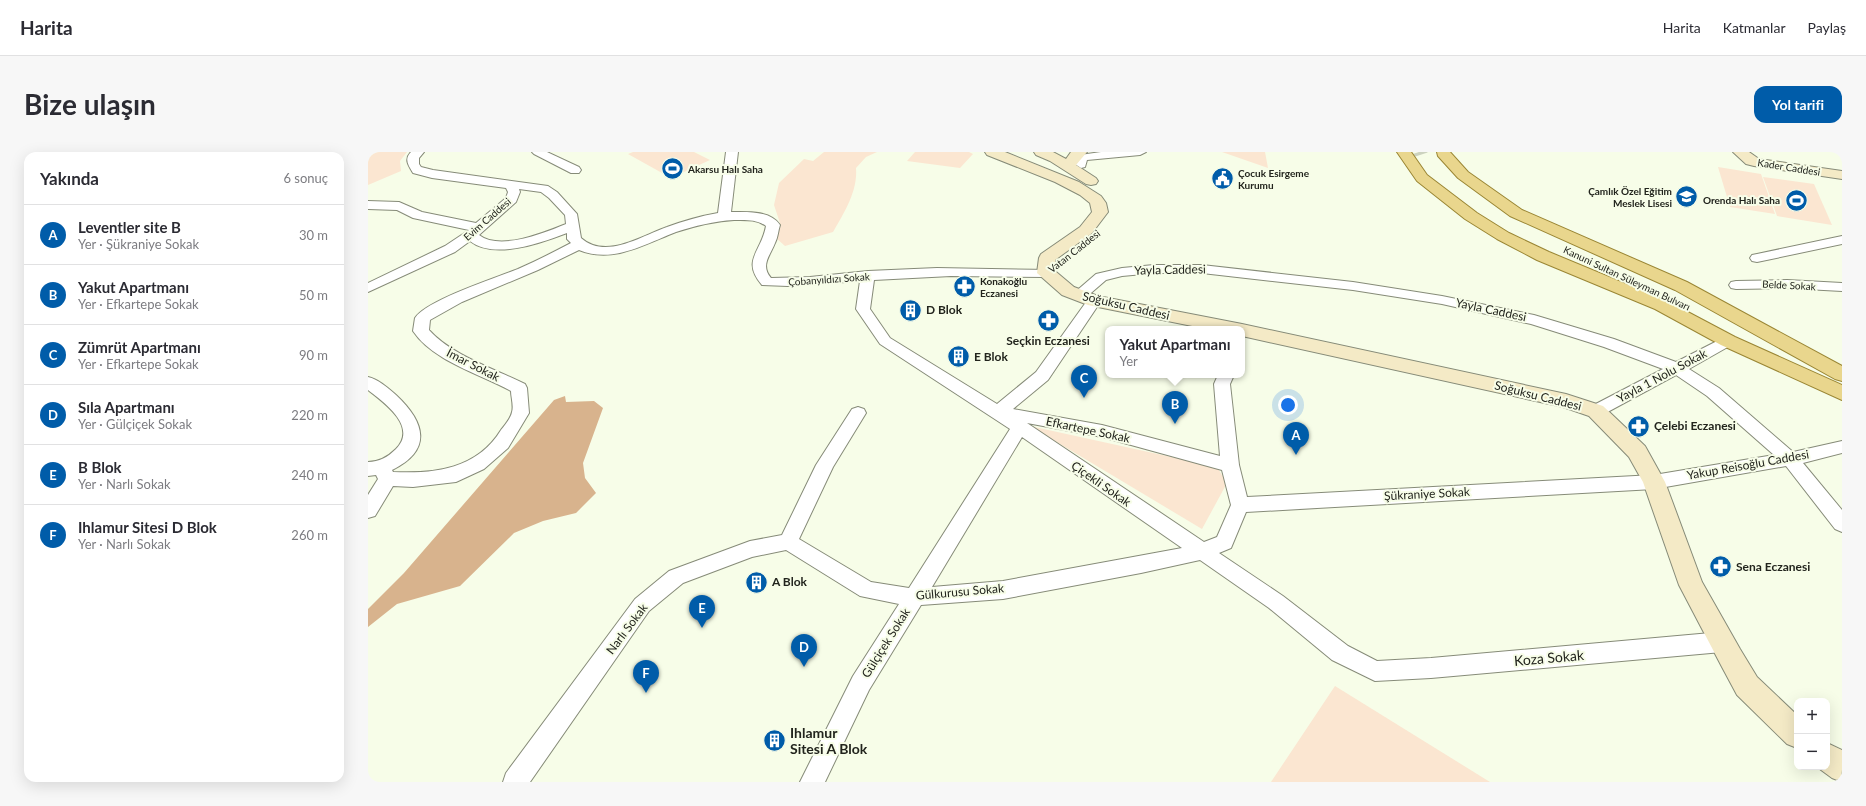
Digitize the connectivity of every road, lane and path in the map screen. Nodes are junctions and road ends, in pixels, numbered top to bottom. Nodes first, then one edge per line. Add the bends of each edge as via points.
1 (418, 152) edge
2 (538, 152) edge
3 (732, 152) edge
4 (995, 152) edge
5 (1140, 152) edge
6 (1443, 152) edge
7 (1458, 152) edge
8 (1740, 152) edge
9 (1048, 153) edge
10 (1412, 153) edge
11 (1077, 161) edge
12 (1024, 165) junction
13 (575, 170) dead end
14 (1842, 175) edge
15 (510, 184) junction
16 (368, 206) edge
17 (724, 216) junction
18 (572, 226) junction
19 (475, 231) junction
20 (1842, 240) edge
21 (580, 244) junction
22 (1757, 258) dead end
23 (1046, 273) junction
24 (868, 276) junction
25 (1736, 285) dead end
26 (1842, 287) edge
27 (368, 288) edge
28 (1086, 299) junction
29 (1217, 326) edge
30 (1245, 332) edge
31 (1728, 341) junction
32 (1676, 368) junction
33 (1842, 371) edge
34 (1842, 374) edge
35 (1225, 378) edge
36 (372, 388) edge
37 (1842, 392) edge
38 (1596, 411) junction
39 (998, 412) junction
40 (858, 413) dead end
41 (1020, 427) junction
42 (1842, 447) edge
43 (1790, 459) junction
44 (1230, 465) junction
45 (379, 472) edge
46 (1654, 482) junction
47 (1240, 505) junction
48 (368, 511) edge
49 (1842, 524) edge
50 (788, 542) junction
51 (1201, 552) junction
52 (913, 597) junction
53 (1722, 642) junction
54 (1375, 671) joint
55 (1794, 731) edge
56 (1830, 759) edge
57 (1842, 768) edge
58 (515, 782) edge
59 (812, 782) edge

1 - 15 street, Evim Caddesi via 413,157 413,164 417,170
2 - 13 street
3 - 17 street
4 - 12 street, Vatan Caddesi
5 - 11 street via 1084,157
6 - 34 main road, Kanuni Sultan Süleyman Bulvarı via 1463,175 1516,213 1681,286
7 - 33 main road via 1477,173 1525,208 1702,285 1768,318
8 - 14 street, Kader Caddesi via 1751,161 1759,163
9 - 11 street, Vatan Caddesi
9 - 12 street
10 - 31 main road via 1422,178 1471,216 1504,236 1543,256 1661,305
10 - 37 main road, Kanuni Sultan Süleyman Bulvarı via 1440,178 1504,222 1670,296
11 - 23 street, Vatan Caddesi via 1111,201 1115,213 1099,234
12 - 23 street, Vatan Caddesi via 1068,183 1094,197 1099,203 1100,212 1086,230 1047,258
15 - 18 street via 544,189 571,214
15 - 19 street, Evim Caddesi via 514,192 512,199
16 - 19 street via 399,206 418,215
17 - 21 street, Çobanyıldızı Sokak via 697,221 635,245 605,252 585,248
17 - 24 street, Çobanyıldızı Sokak via 746,215 763,218 773,225 771,238 758,260 760,275 767,282
18 - 19 street via 546,238 495,245 481,243
18 - 21 street via 574,239
19 - 27 street, Evim Caddesi via 444,252
20 - 22 street
21 - 45 street, İmar Sokak via 542,264 462,296 423,318 421,330 428,340 458,359 519,388 521,413 502,444 478,464 456,475 413,480
23 - 24 street, Çobanyıldızı Sokak via 937,272
23 - 28 street, Soğuksu Caddesi via 1060,286
24 - 39 street, Çiçekli Sokak via 863,309 885,341
25 - 26 street, Belde Sokak
28 - 29 street, Soğuksu Caddesi
28 - 32 street, Yayla Caddesi via 1101,278 1122,272 1154,269 1202,269 1353,286 1442,300 1534,320 1609,343
28 - 39 street via 1042,376
30 - 38 street, Soğuksu Caddesi via 1566,401
31 - 32 street, Yayla 1 Nolu Sokak
31 - 37 main road
32 - 38 street, Yayla 1 Nolu Sokak
32 - 43 street, Yayla Caddesi via 1713,392
35 - 44 street via 1222,384
36 - 45 street via 398,406 412,426 412,443 403,454
38 - 46 street, Soğuksu Caddesi via 1637,452
39 - 41 street, Çiçekli Sokak
39 - 44 street, Efkartepe Sokak via 1102,431
40 - 50 street via 825,466
41 - 51 street, Çiçekli Sokak
41 - 52 street, Gülçiçek Sokak
42 - 43 street, Yakup Reisoğlu Caddesi
43 - 46 street, Yakup Reisoğlu Caddesi
43 - 49 street, Yayla Caddesi
44 - 47 street
45 - 48 street
46 - 47 street, Şükraniye Sokak
46 - 53 street, Soğuksu Caddesi via 1691,585
47 - 51 street, Gülkurusu Sokak via 1224,542
50 - 52 street, Gülkurusu Sokak via 867,590
50 - 58 street, Narlı Sokak via 750,549 676,577 642,605
51 - 52 street, Gülkurusu Sokak via 1003,590
51 - 54 street, Çiçekli Sokak via 1276,602 1340,653
52 - 59 street, Gülçiçek Sokak via 861,683
53 - 54 street, Koza Sokak
53 - 55 street, Soğuksu Caddesi via 1747,686
56 - 57 street

